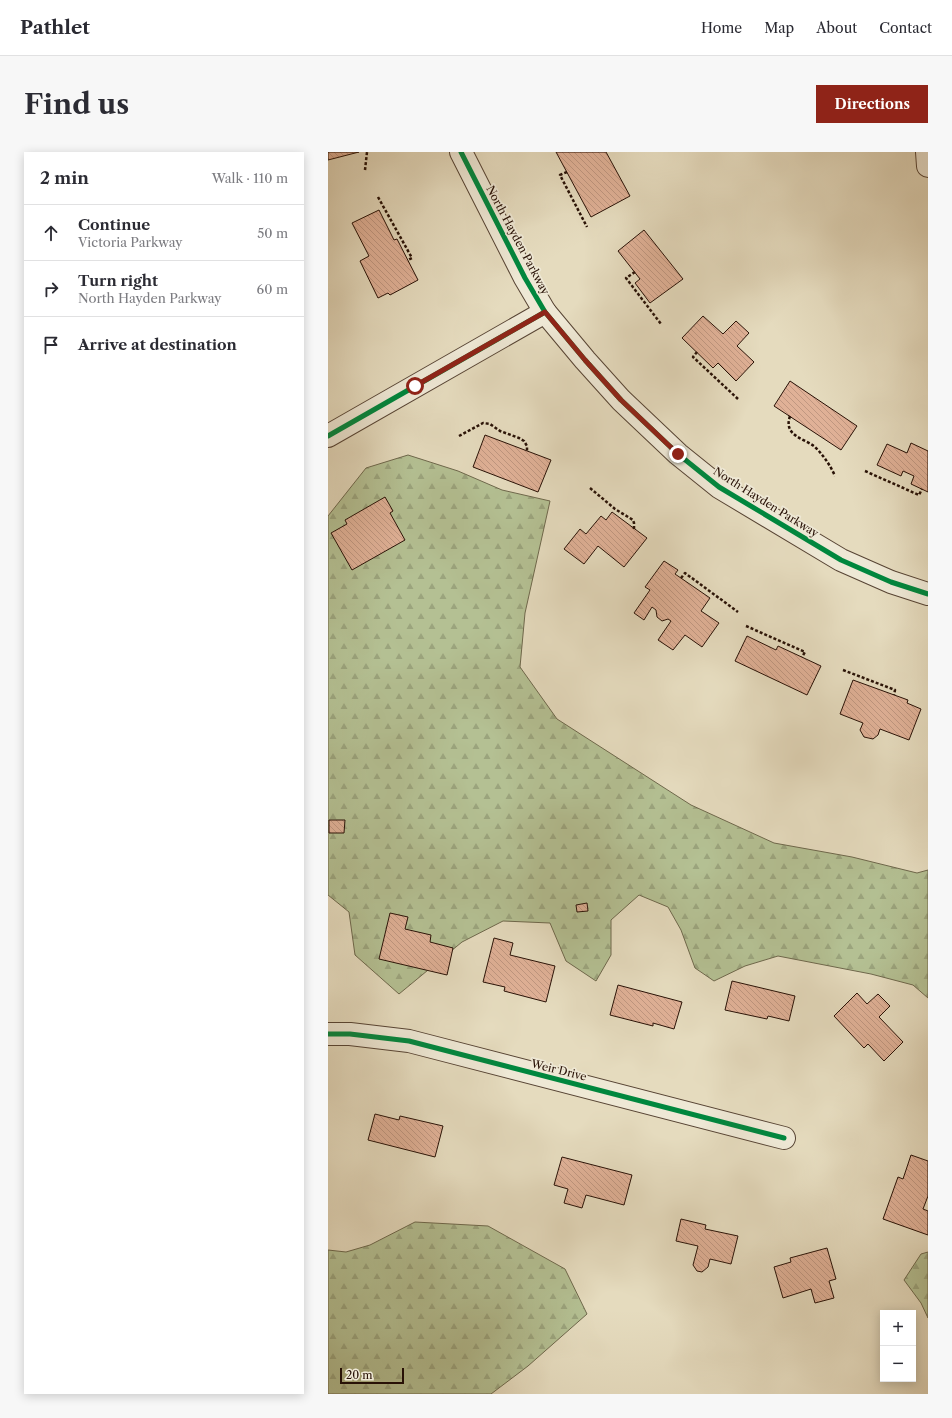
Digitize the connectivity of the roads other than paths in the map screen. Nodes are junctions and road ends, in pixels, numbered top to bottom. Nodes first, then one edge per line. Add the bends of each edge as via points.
1 (461, 152) edge
2 (927, 152) edge
3 (928, 166) edge
4 (545, 312) junction
5 (328, 436) edge
6 (928, 594) edge
7 (328, 1034) edge
8 (784, 1138) dead end

1 - 4 street, North Hayden Parkway
2 - 3 street
4 - 5 street
4 - 6 street, North Hayden Parkway via 621,400 678,454 719,487 841,560 891,582
7 - 8 street, Weir Drive via 350,1034 409,1042

